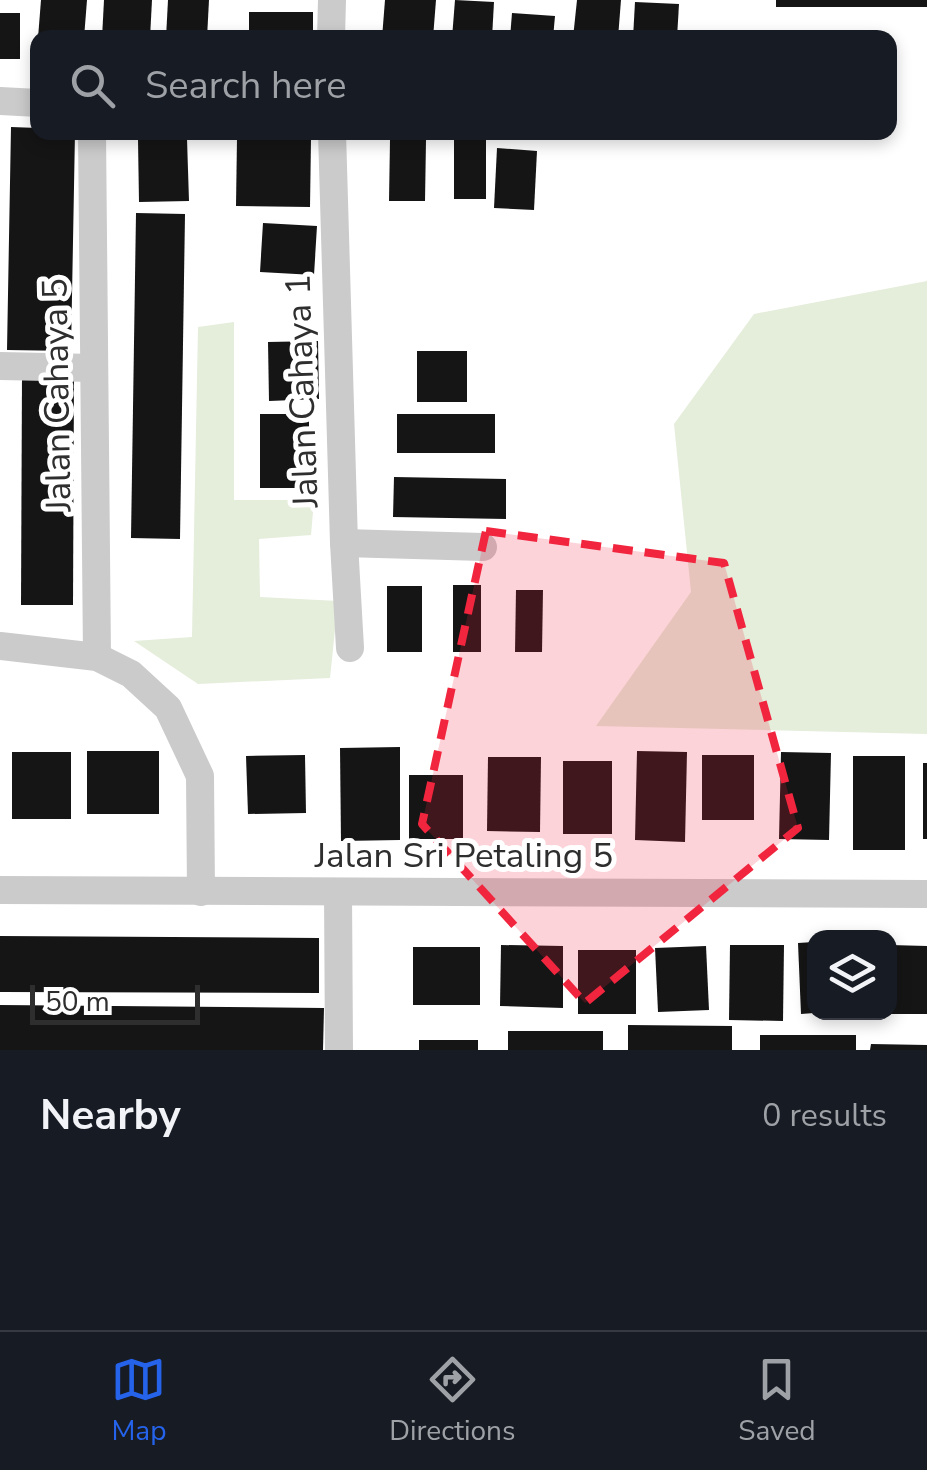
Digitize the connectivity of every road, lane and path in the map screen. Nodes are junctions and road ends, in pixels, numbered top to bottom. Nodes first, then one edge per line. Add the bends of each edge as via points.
1 (332, 0) edge
2 (331, 30) edge
3 (0, 101) edge
4 (30, 103) edge
5 (92, 140) edge
6 (332, 140) edge
7 (0, 366) edge
8 (94, 368) junction
9 (344, 543) junction
10 (483, 546) dead end
11 (0, 646) edge
12 (350, 648) dead end
13 (97, 657) junction
14 (0, 890) edge
15 (202, 892) junction
16 (338, 892) junction
17 (927, 894) edge
18 (339, 1050) edge

1 - 2 street
3 - 4 street
5 - 8 street, Jalan Cahaya 5
6 - 9 street, Jalan Cahaya 1
7 - 8 street
8 - 13 street, Jalan Cahaya 5
9 - 10 street
9 - 12 street, Jalan Cahaya 1
11 - 13 street
13 - 15 street via 131,674 168,708 200,776
14 - 15 street, Jalan Sri Petaling 5
15 - 16 street, Jalan Sri Petaling 5
16 - 17 street, Jalan Sri Petaling 5
16 - 18 street

